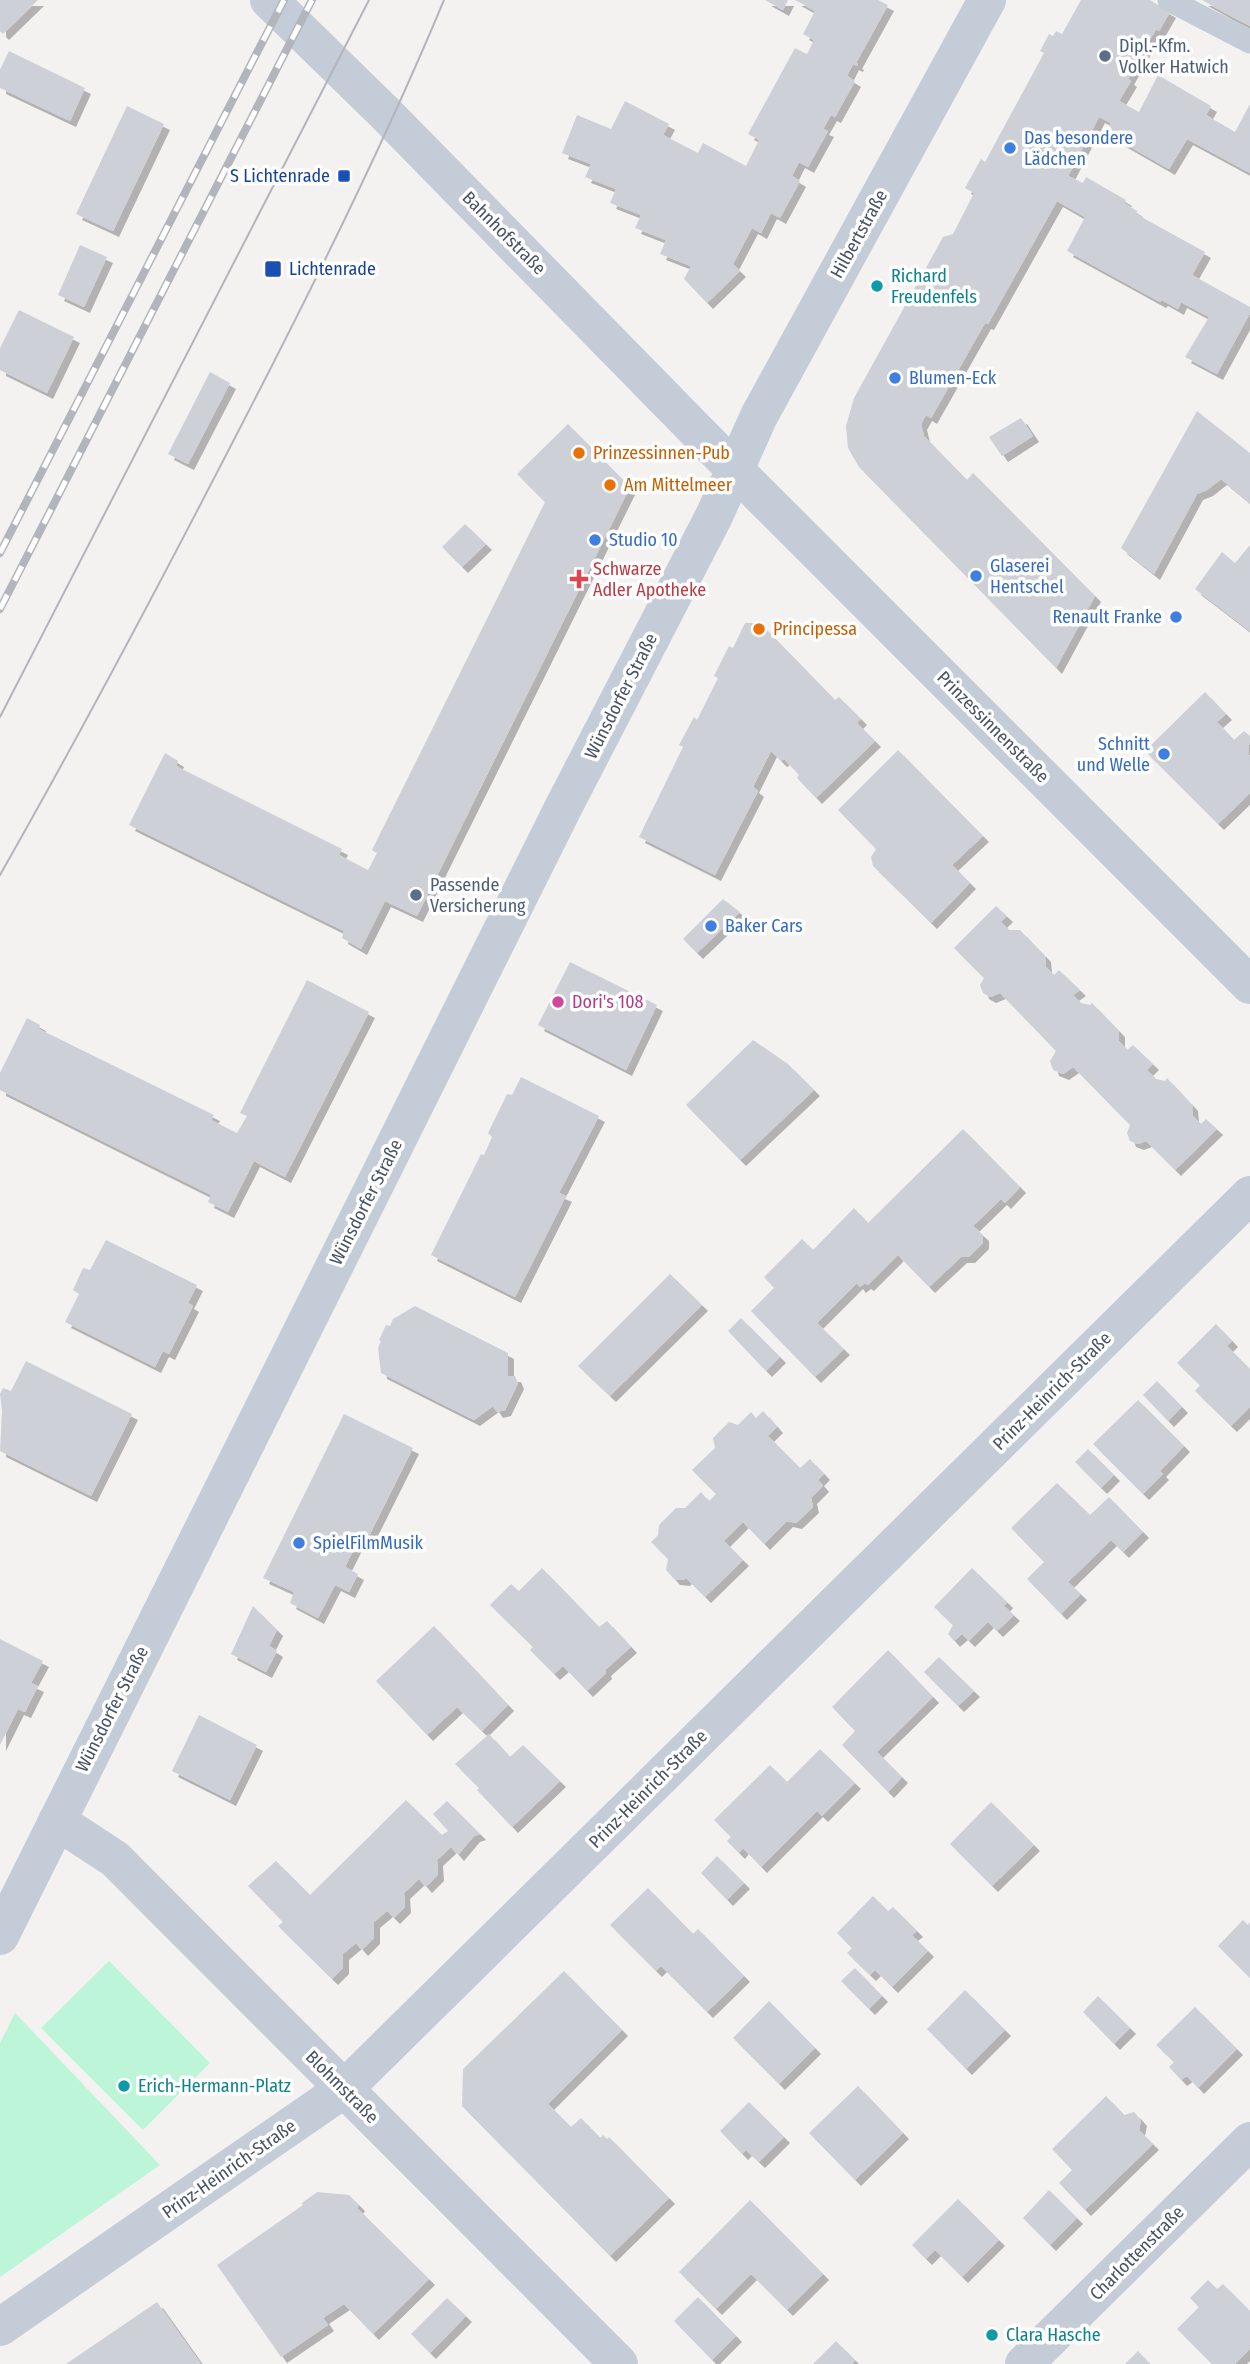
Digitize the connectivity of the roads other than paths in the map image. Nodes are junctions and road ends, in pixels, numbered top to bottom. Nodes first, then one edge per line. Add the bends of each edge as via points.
1 (269, 0) edge
2 (987, 0) edge
3 (1170, 0) edge
4 (1250, 42) edge
5 (735, 470) junction
6 (1250, 985) edge
7 (1250, 1195) edge
8 (57, 1821) junction
9 (0, 1936) edge
10 (344, 2089) junction
11 (1250, 2141) edge
12 (0, 2327) edge
13 (619, 2364) edge
14 (1024, 2364) edge

1 - 5 street, Bahnhofstraße
2 - 5 street, Hilbertstraße via 759,416
3 - 4 lane
5 - 6 street, Prinzessinnenstraße
5 - 8 street, Wünsdorfer Straße
7 - 10 street, Prinz-Heinrich-Straße
8 - 9 street, Wünsdorfer Straße
8 - 10 street, Blohmstraße via 115,1859
10 - 12 street, Prinz-Heinrich-Straße
10 - 13 street, Blohmstraße
11 - 14 street, Charlottenstraße

